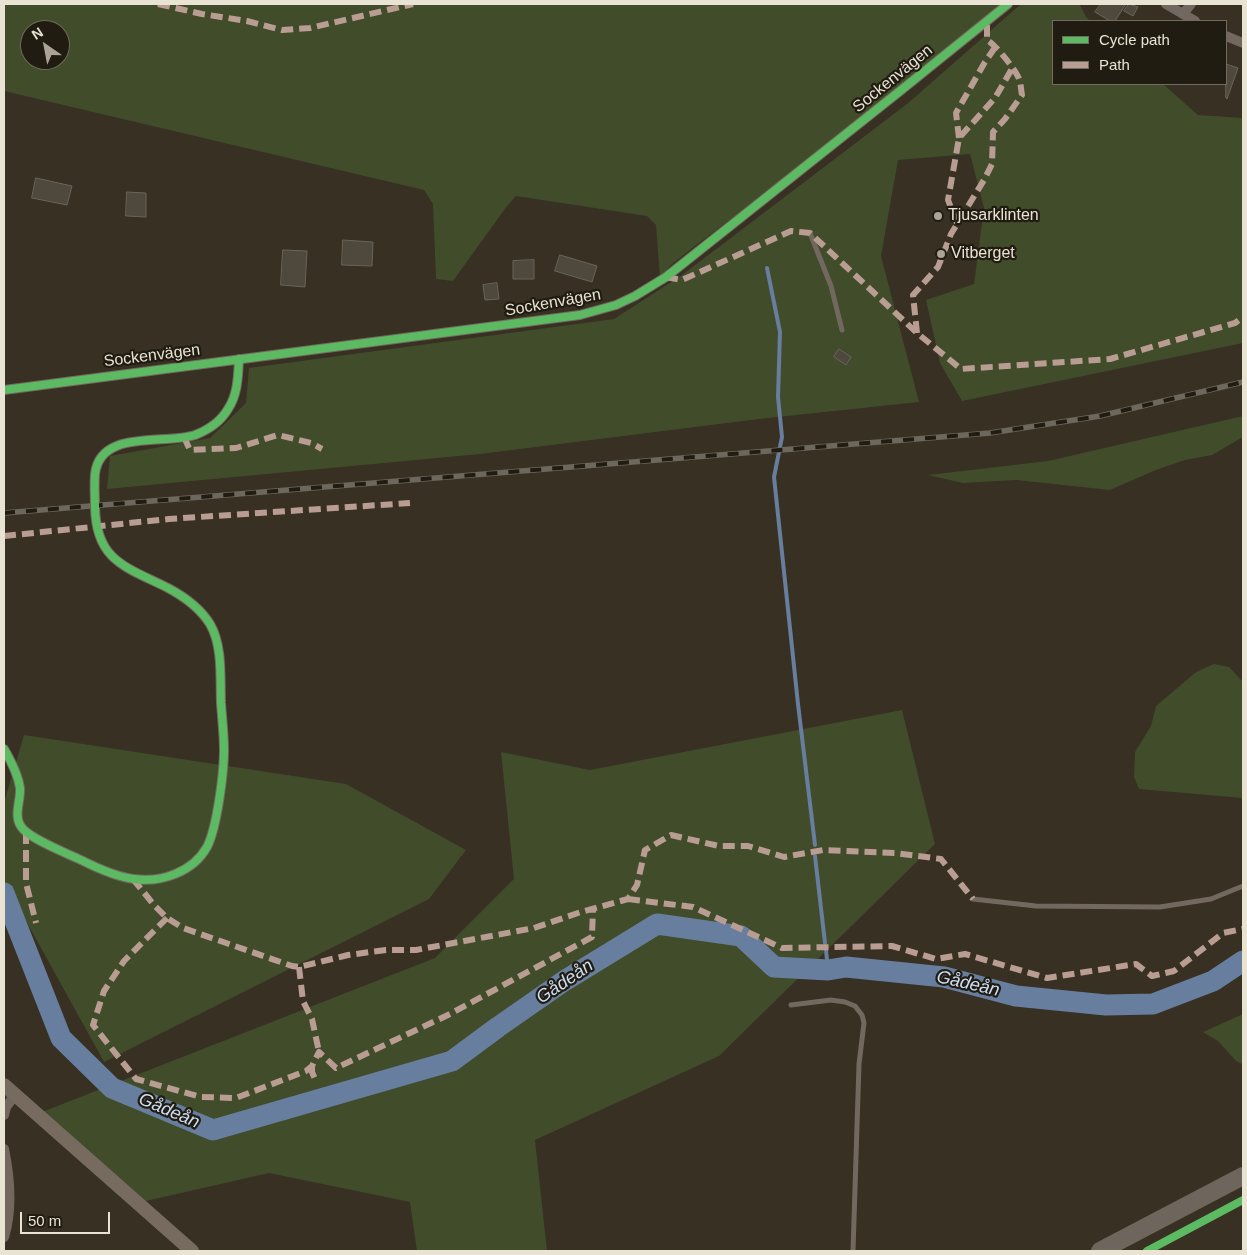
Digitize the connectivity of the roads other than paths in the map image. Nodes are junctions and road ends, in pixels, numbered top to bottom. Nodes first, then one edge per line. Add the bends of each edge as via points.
1 (1008, 4) edge
2 (1166, 4) edge
3 (1191, 4) edge
4 (1182, 14) junction
5 (1193, 20) edge
6 (1227, 36) edge
7 (1243, 43) edge
8 (810, 233) dead end
9 (842, 330) dead end
10 (239, 359) junction
11 (4, 390) edge
12 (4, 749) edge
13 (1243, 886) edge
14 (973, 899) dead end
15 (791, 1006) dead end
16 (4, 1085) edge
17 (15, 1096) junction
18 (4, 1115) edge
19 (4, 1149) edge
20 (1243, 1176) edge
21 (4, 1237) edge
22 (187, 1249) edge
23 (853, 1251) edge
24 (1100, 1251) edge

1 - 10 street, Sockenvägen via 666,277 636,296 580,315
2 - 4 street
3 - 4 street
4 - 5 street
6 - 7 street
8 - 9 lane via 831,286
10 - 11 street, Sockenvägen
10 - 12 street via 233,400 218,421 195,435 113,447 99,458 96,474 96,513 104,548 128,568 187,599 200,611 215,636 219,655 224,751 218,804 207,846 195,863 176,874 147,880 114,874 90,864 22,828 17,816 20,788
13 - 14 lane via 1211,899 1160,906 1036,906
15 - 23 lane via 831,1000 855,1006 862,1015
16 - 17 street
17 - 18 street
17 - 22 street
19 - 21 street via 10,1188
20 - 24 highway

